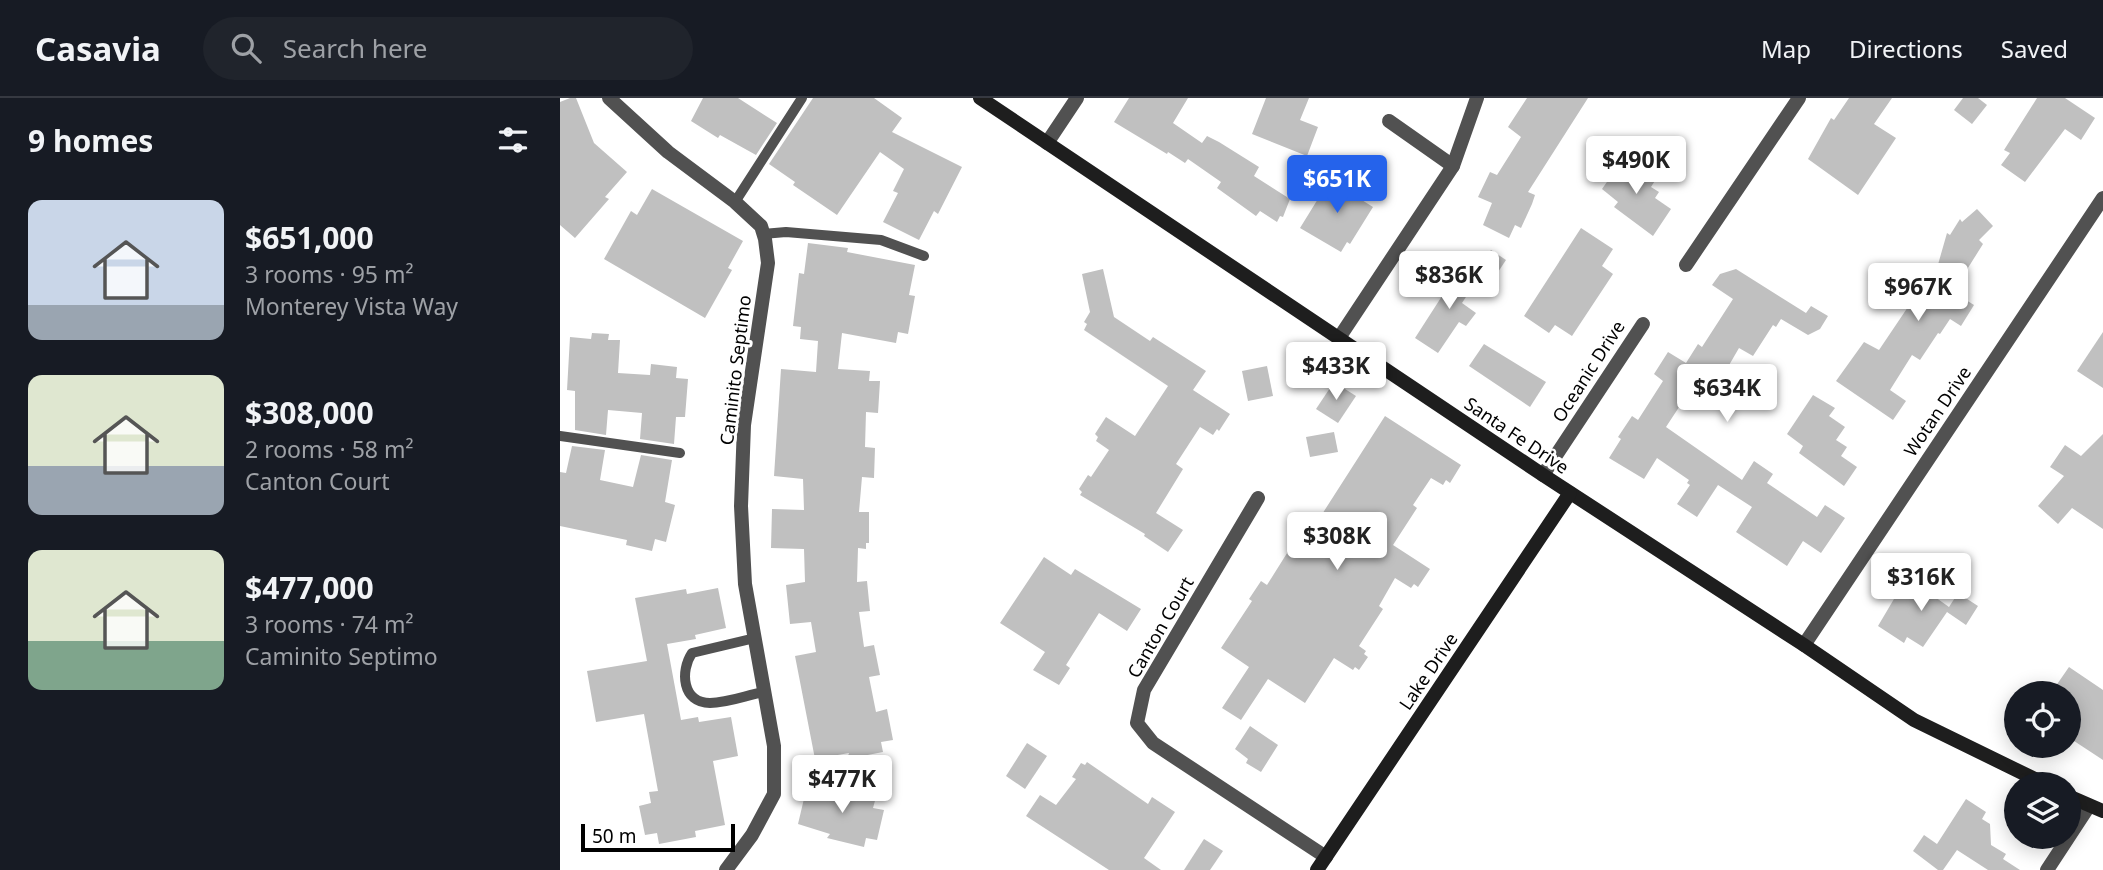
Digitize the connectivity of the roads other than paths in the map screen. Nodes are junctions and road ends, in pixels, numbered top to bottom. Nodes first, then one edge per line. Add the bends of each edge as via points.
1 (609, 98) edge
2 (802, 98) edge
3 (980, 98) edge
4 (1077, 98) edge
5 (1478, 98) edge
6 (1799, 98) edge
7 (1388, 121) dead end
8 (1047, 143) junction
9 (1454, 166) junction
10 (2103, 198) edge
11 (735, 202) junction
12 (763, 234) junction
13 (924, 256) dead end
14 (1686, 265) dead end
15 (1643, 324) dead end
16 (1339, 338) junction
17 (560, 436) edge
18 (680, 453) dead end
19 (1542, 475) junction
20 (1570, 493) junction
21 (1258, 498) dead end
22 (755, 638) junction
23 (1804, 645) junction
24 (764, 692) junction
25 (2020, 772) edge
26 (2096, 808) edge
27 (1326, 857) junction
28 (726, 870) edge
29 (1317, 870) edge
30 (2047, 870) edge

1 - 11 street via 668,152
2 - 11 lane
3 - 8 main road, Santa Fe Drive
4 - 8 street
5 - 9 street
6 - 14 street
7 - 9 street
8 - 16 main road, Santa Fe Drive
9 - 16 street
10 - 23 street, Wotan Drive
11 - 12 street via 761,226
12 - 13 lane via 881,240
12 - 22 street, Caminito Septimo via 768,263 744,425 741,506 745,584
15 - 19 street, Oceanic Drive
16 - 19 main road, Santa Fe Drive
17 - 18 lane
19 - 20 main road, Santa Fe Drive
20 - 23 main road, Santa Fe Drive
20 - 27 main road, Lake Drive
21 - 27 street, Canton Court via 1144,691 1136,723 1153,743
22 - 24 street, Caminito Septimo
22 - 24 lane via 692,653 683,676 689,692 702,702
23 - 25 main road, Santa Fe Drive via 1914,720
24 - 28 street, Caminito Septimo via 774,746 774,794
26 - 30 street
27 - 29 main road, Lake Drive

